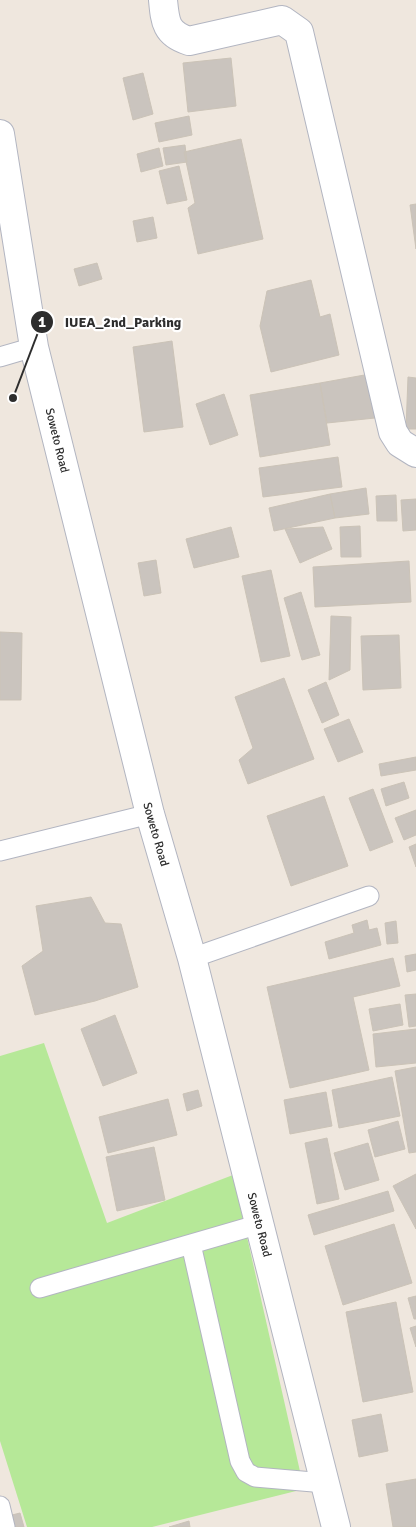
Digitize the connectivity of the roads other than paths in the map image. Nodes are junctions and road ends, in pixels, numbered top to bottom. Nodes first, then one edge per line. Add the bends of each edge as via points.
1 (163, 0) edge
2 (0, 134) edge
3 (34, 347) junction
4 (0, 357) edge
5 (416, 453) edge
6 (150, 814) junction
7 (0, 851) edge
8 (369, 896) dead end
9 (192, 958) junction
10 (260, 1224) junction
11 (191, 1244) junction
12 (40, 1288) dead end
13 (325, 1483) junction
14 (0, 1506) edge
15 (5, 1527) edge
16 (336, 1527) edge

1 - 5 street via 169,28 177,37 189,41 282,20 299,32 392,432 400,443
2 - 3 street, Soweto Road
3 - 4 lane
3 - 6 street, Soweto Road
6 - 7 lane
6 - 9 street, Soweto Road
8 - 9 lane
9 - 10 street, Soweto Road
10 - 11 lane
10 - 13 street, Soweto Road
11 - 12 lane
11 - 13 lane via 240,1461 246,1472 255,1478
13 - 16 street, Soweto Road
14 - 15 lane

